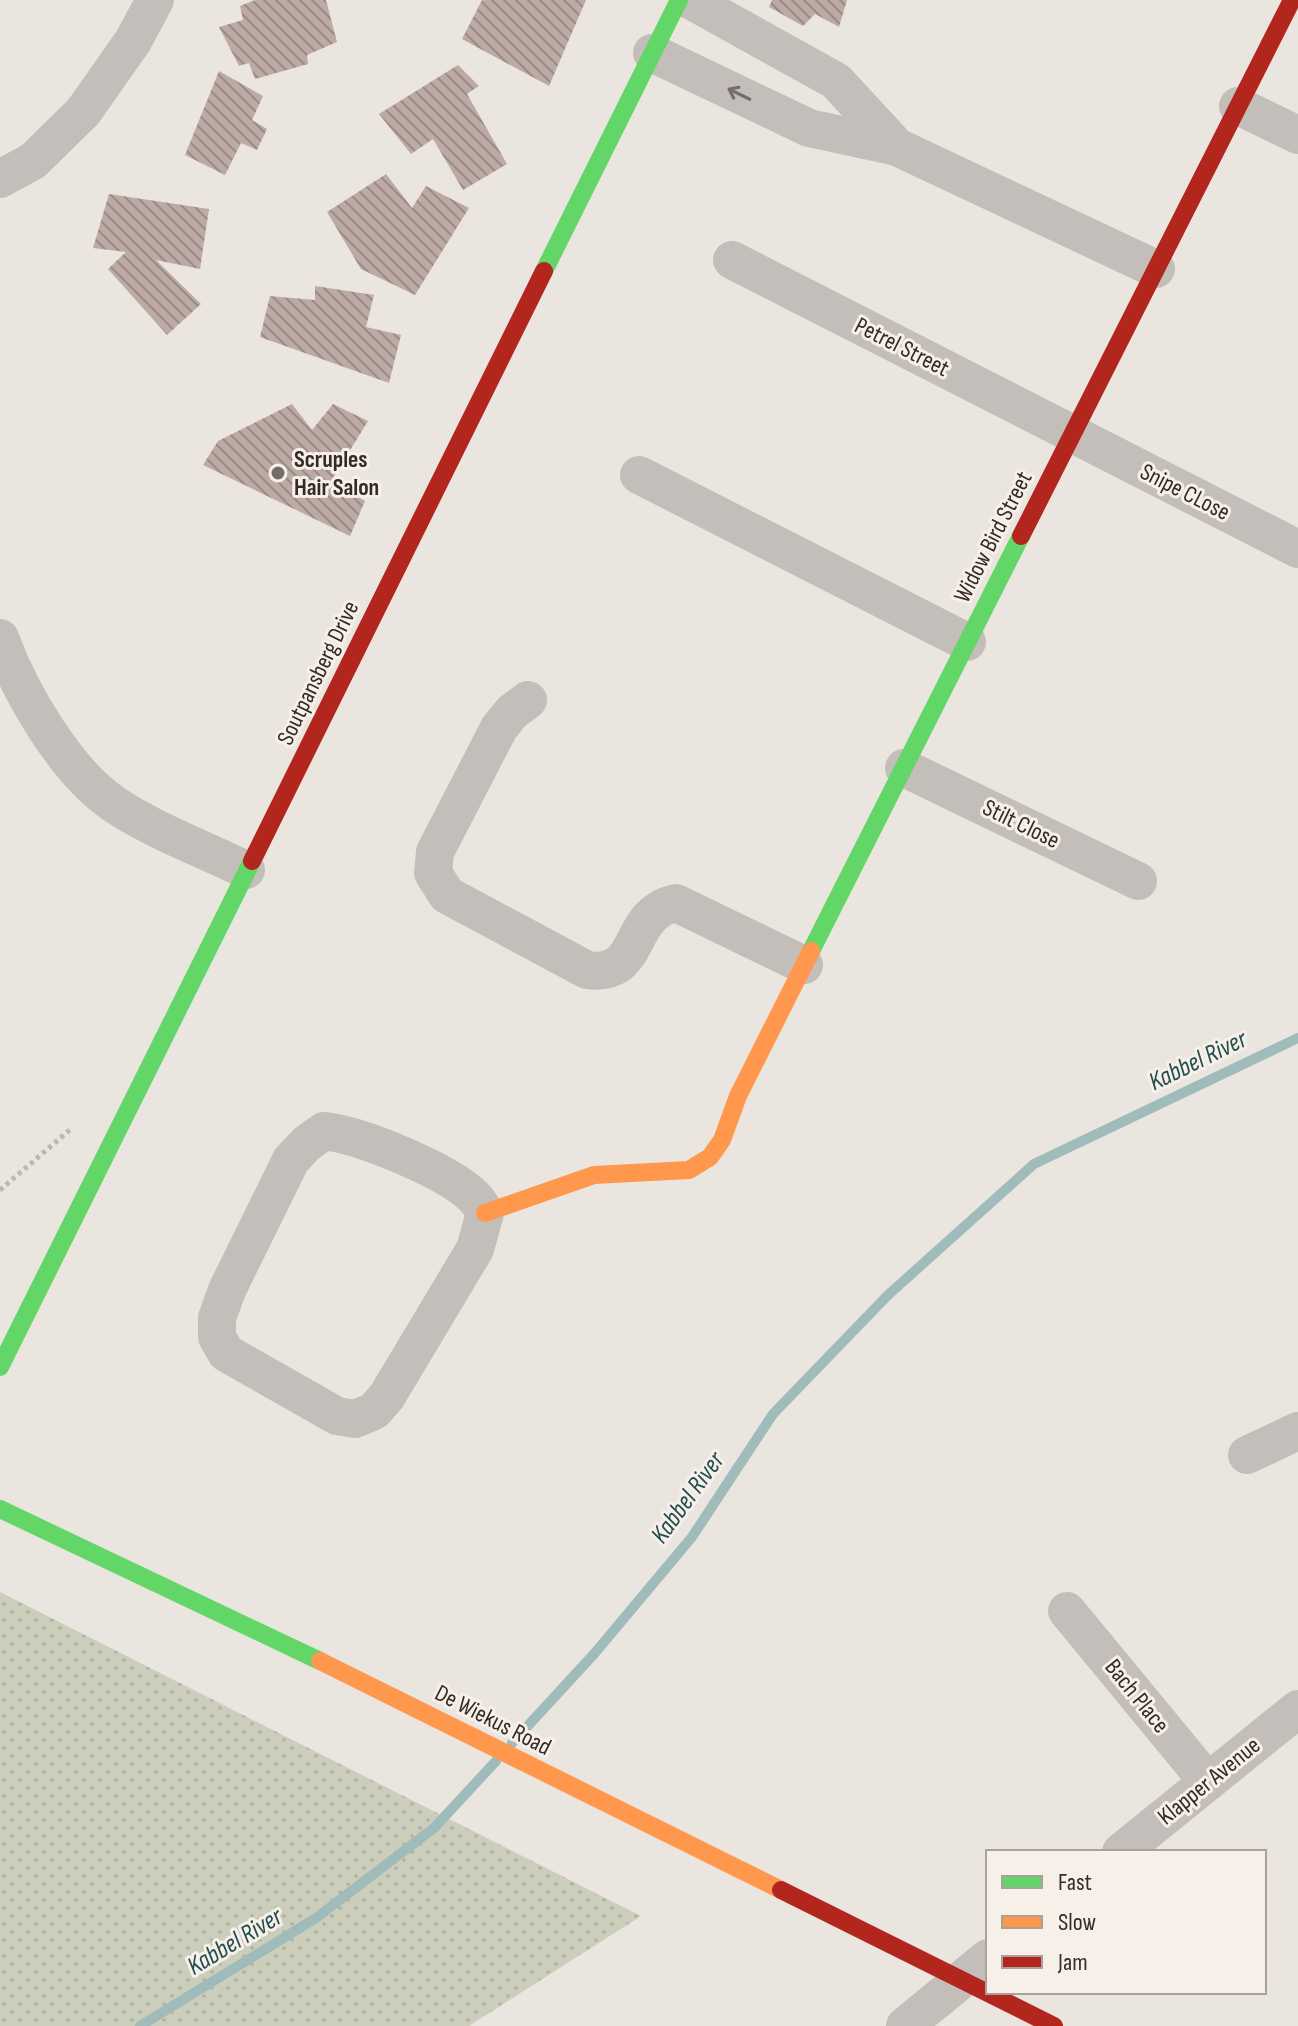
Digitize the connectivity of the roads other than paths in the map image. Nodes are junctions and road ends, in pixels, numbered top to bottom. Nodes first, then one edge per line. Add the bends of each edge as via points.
1 (155, 0) edge
2 (679, 0) edge
3 (690, 0) edge
4 (1284, 3) edge
5 (652, 53) junction
6 (1238, 106) junction
7 (1298, 135) edge
8 (897, 147) junction
9 (0, 179) edge
10 (732, 260) dead end
11 (1156, 269) junction
12 (1072, 434) junction
13 (639, 475) dead end
14 (1298, 549) edge
15 (0, 638) edge
16 (967, 642) junction
17 (528, 700) dead end
18 (904, 768) junction
19 (246, 870) junction
20 (1138, 881) dead end
21 (804, 965) junction
22 (485, 1213) junction
23 (0, 1367) edge
24 (1298, 1431) edge
25 (1247, 1455) dead end
26 (0, 1509) edge
27 (1067, 1611) dead end
28 (1298, 1709) edge
29 (1208, 1782) junction
30 (1123, 1850) edge
31 (974, 1969) edge
32 (1009, 1994) edge
33 (905, 2026) edge
34 (1054, 2026) edge

1 - 9 street via 83,112 33,161
2 - 5 street, Soutpansberg Drive
3 - 8 street via 836,81
4 - 6 street, Widow Bird Street
8 -> 5 street via 809,128
5 - 19 street, Soutpansberg Drive
6 - 7 street
6 - 11 street, Widow Bird Street
8 - 11 street
10 - 12 street, Petrel Street
11 - 12 street, Widow Bird Street
12 - 14 street, Snipe CLose
12 - 16 street, Widow Bird Street
13 - 16 street
15 - 19 street via 42,723 85,778 113,804
16 - 18 street, Widow Bird Street
17 - 21 street via 499,728 435,852 433,873 447,895 587,970 604,972 619,966 648,917 661,906 676,903
18 - 20 street, Stilt Close
18 - 21 street, Widow Bird Street
19 - 23 street, Soutpansberg Drive
21 - 22 street, Widow Bird Street via 738,1096 720,1148 702,1164 689,1170 594,1175
22 - 22 street via 475,1249 374,1411 355,1419 337,1416 226,1353 217,1337 227,1290 291,1160 324,1131 346,1133 428,1168 465,1189
24 - 25 street
26 - 31 street, De Wiekus Road via 543,1772
27 - 29 street, Bach Place
28 - 29 street, Klapper Avenue
29 - 30 street, Klapper Avenue
31 - 33 street
32 - 34 street, De Wiekus Road

